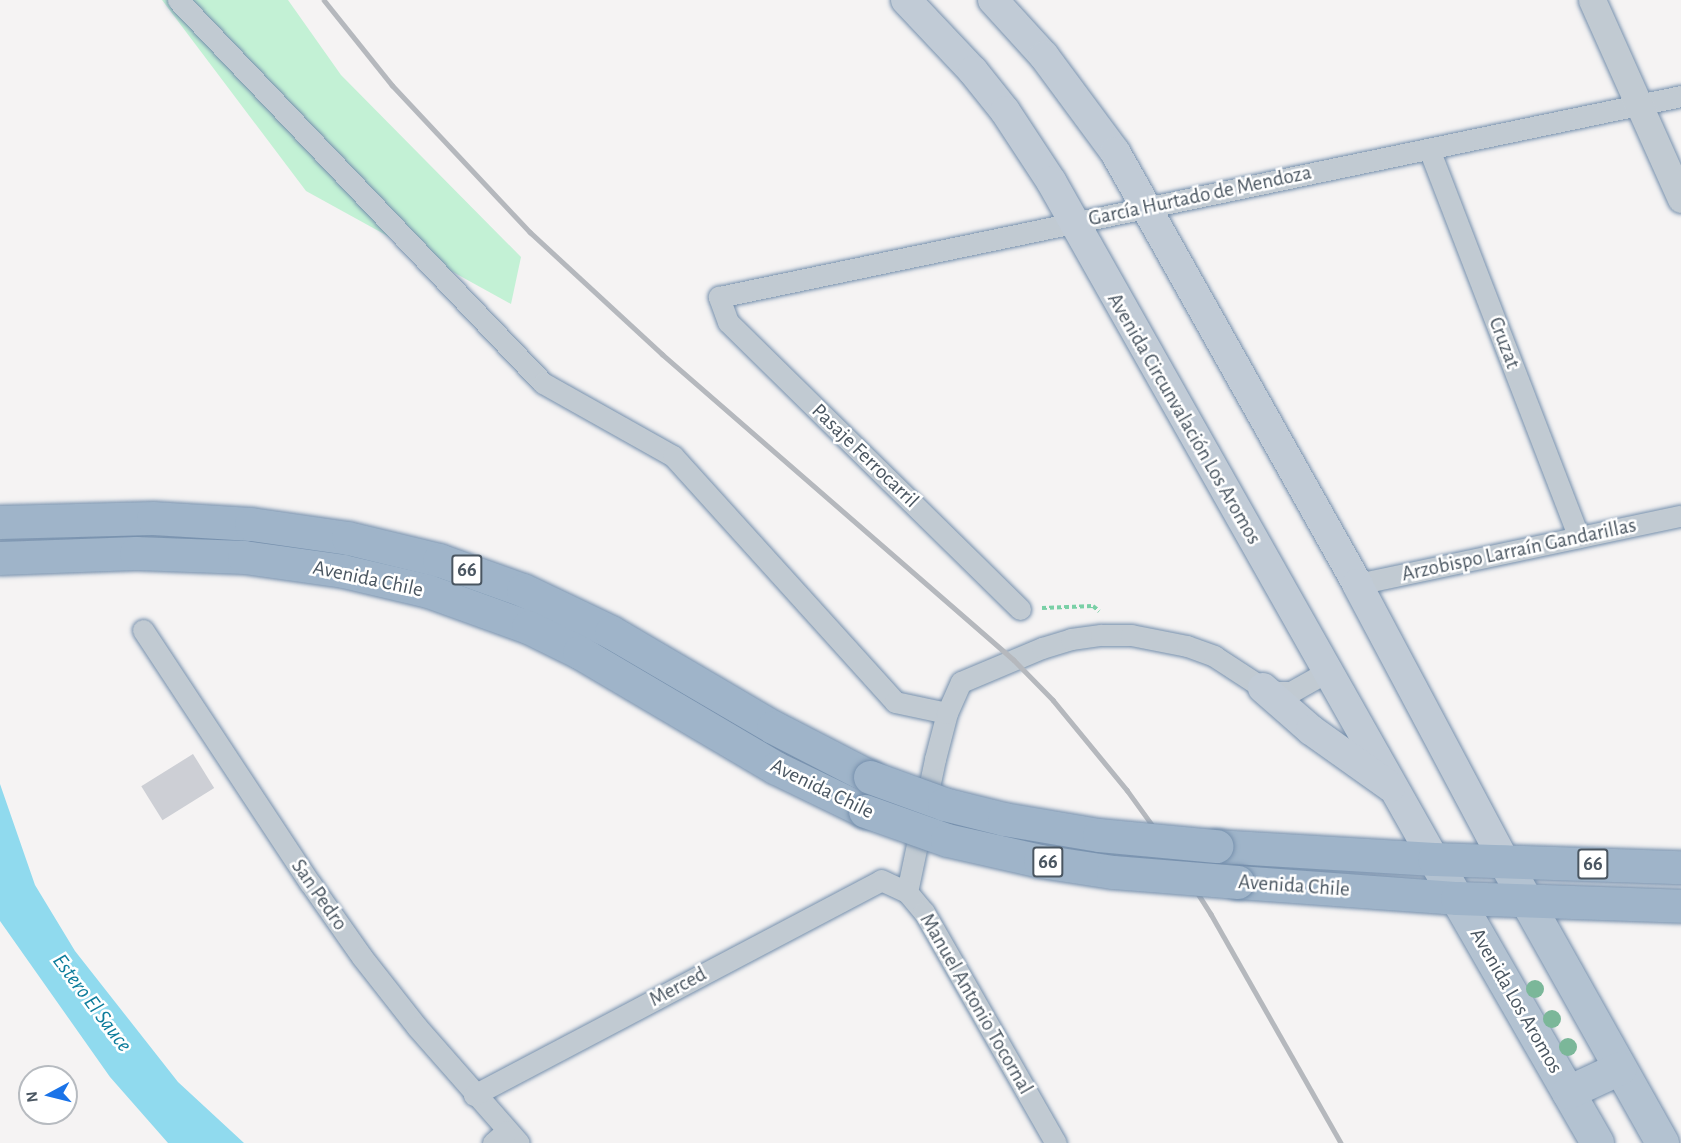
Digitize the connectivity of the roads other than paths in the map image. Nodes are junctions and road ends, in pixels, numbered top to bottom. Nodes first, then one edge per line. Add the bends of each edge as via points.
1 (178, 0) edge
2 (906, 0) edge
3 (993, 0) edge
4 (1592, 0) edge
5 (1681, 96) edge
6 (1639, 105) junction
7 (1429, 149) junction
8 (1681, 199) edge
9 (1145, 207) junction
10 (1073, 223) junction
11 (719, 297) joint
12 (1681, 516) edge
13 (9, 521) edge
14 (1579, 537) junction
15 (9, 557) edge
16 (1357, 584) junction
17 (1020, 609) dead end
18 (143, 630) dead end
19 (1328, 671) junction
20 (1263, 688) junction
21 (947, 713) junction
22 (1394, 789) junction
23 (1434, 859) junction
24 (1504, 861) junction
25 (1681, 867) edge
26 (881, 880) joint
27 (907, 892) junction
28 (1457, 898) junction
29 (1525, 901) junction
30 (1681, 906) edge
31 (1620, 1068) junction
32 (1568, 1092) junction
33 (474, 1095) junction
34 (506, 1139) edge
35 (1056, 1143) edge
36 (1597, 1143) edge
37 (1662, 1143) edge

1 - 21 street via 543,383 673,456 895,702
2 - 10 main road, Avenida Circunvalación Los Aromos via 953,48 1005,111
3 - 9 main road via 1081,103
4 - 6 street
5 - 6 street, García Hurtado de Mendoza
6 - 7 street, García Hurtado de Mendoza
6 - 8 street
7 - 9 street, García Hurtado de Mendoza
7 - 14 street, Cruzat
9 - 10 street, García Hurtado de Mendoza
9 - 16 main road
10 - 11 street, García Hurtado de Mendoza
10 - 19 main road, Avenida Circunvalación Los Aromos
11 - 17 street, Pasaje Ferrocarril via 728,322
12 - 14 street, Arzobispo Larraín Gandarillas
13 - 23 highway, Avenida Chile / 66, bridge via 153,518 252,524 348,538 439,560 524,590 611,632 782,733 870,777 944,804 1099,835
14 - 16 street, Arzobispo Larraín Gandarillas
15 - 28 highway, Avenida Chile / 66, bridge via 146,553 244,557 343,571 428,591 528,627 579,652 767,763 865,811 947,840 1040,861 1113,872
16 - 24 main road
18 - 33 street, San Pedro via 349,938
19 - 20 street via 1291,692
19 - 22 main road, Avenida Circunvalación Los Aromos
20 - 21 street via 1239,670 1187,646 1140,636 1101,635 1042,648 961,682
20 - 22 main road via 1345,756
21 - 27 street
22 - 23 main road, Avenida Circunvalación Los Aromos
23 - 24 highway, Avenida Chile / 66
23 - 28 main road, Avenida Los Aromos
24 - 25 highway, Avenida Chile / 66
24 - 29 main road
26 - 27 street, Manuel Antonio Tocornal
26 - 33 street, Merced
27 - 35 street, Manuel Antonio Tocornal via 924,912
28 - 29 highway, Avenida Chile / 66
28 - 32 main road, Avenida Los Aromos
29 - 30 highway, Avenida Chile / 66
29 - 31 main road
31 - 32 main road
31 - 37 main road
32 - 36 main road, Avenida Los Aromos
33 - 34 street, San Pedro

